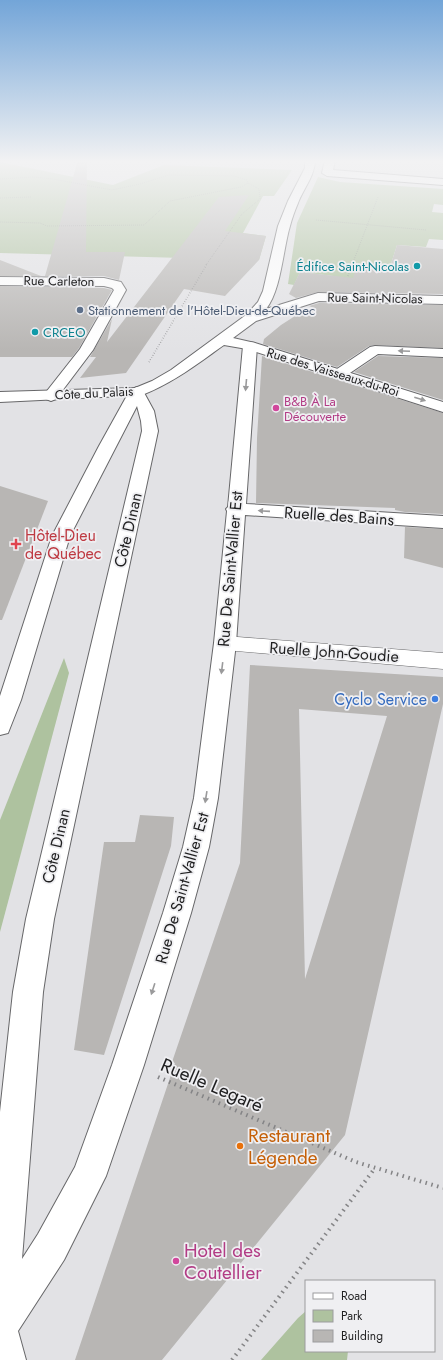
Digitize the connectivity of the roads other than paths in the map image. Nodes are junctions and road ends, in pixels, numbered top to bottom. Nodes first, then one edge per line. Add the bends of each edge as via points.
1 (285, 223) edge
2 (272, 280) junction
3 (0, 281) edge
4 (318, 297) junction
5 (443, 300) edge
6 (251, 318) junction
7 (222, 340) junction
8 (250, 346) junction
9 (443, 353) edge
10 (340, 374) junction
11 (137, 392) junction
12 (52, 396) junction
13 (0, 397) edge
14 (443, 407) edge
15 (235, 509) junction
16 (443, 522) edge
17 (225, 644) junction
18 (443, 661) edge
19 (0, 726) edge
20 (0, 1310) edge
21 (0, 1325) edge
22 (0, 1332) edge
23 (7, 1360) edge

1 - 2 street
2 - 4 street via 285,292
2 - 6 street via 264,303
3 - 12 street, Rue Carleton via 104,282 117,285 120,290 86,350
4 - 5 street, Rue Saint-Nicolas
4 - 6 street, Rue Saint-Nicolas
6 - 7 street, Rue Saint-Nicolas
7 - 8 street, Rue des Vaisseaux-du-Roi
7 - 11 street, Côte du Palais via 168,379
8 - 10 street, Rue des Vaisseaux-du-Roi
8 -> 15 street, Rue De Saint-Vallier Est
9 -> 10 street via 375,350
10 -> 14 street, Rue des Vaisseaux-du-Roi
11 - 12 street, Côte du Palais
11 - 19 street via 61,536
11 - 20 street, Côte Dinan via 151,422 150,431 40,919 28,992
12 - 13 street, Côte du Palais
16 -> 15 street, Ruelle des Bains
15 - 17 street, Rue De Saint-Vallier Est
17 - 18 street, Ruelle John-Goudie
17 -> 21 street, Rue De Saint-Vallier Est via 206,798 196,847 128,1065 89,1176 51,1247
22 - 23 street

